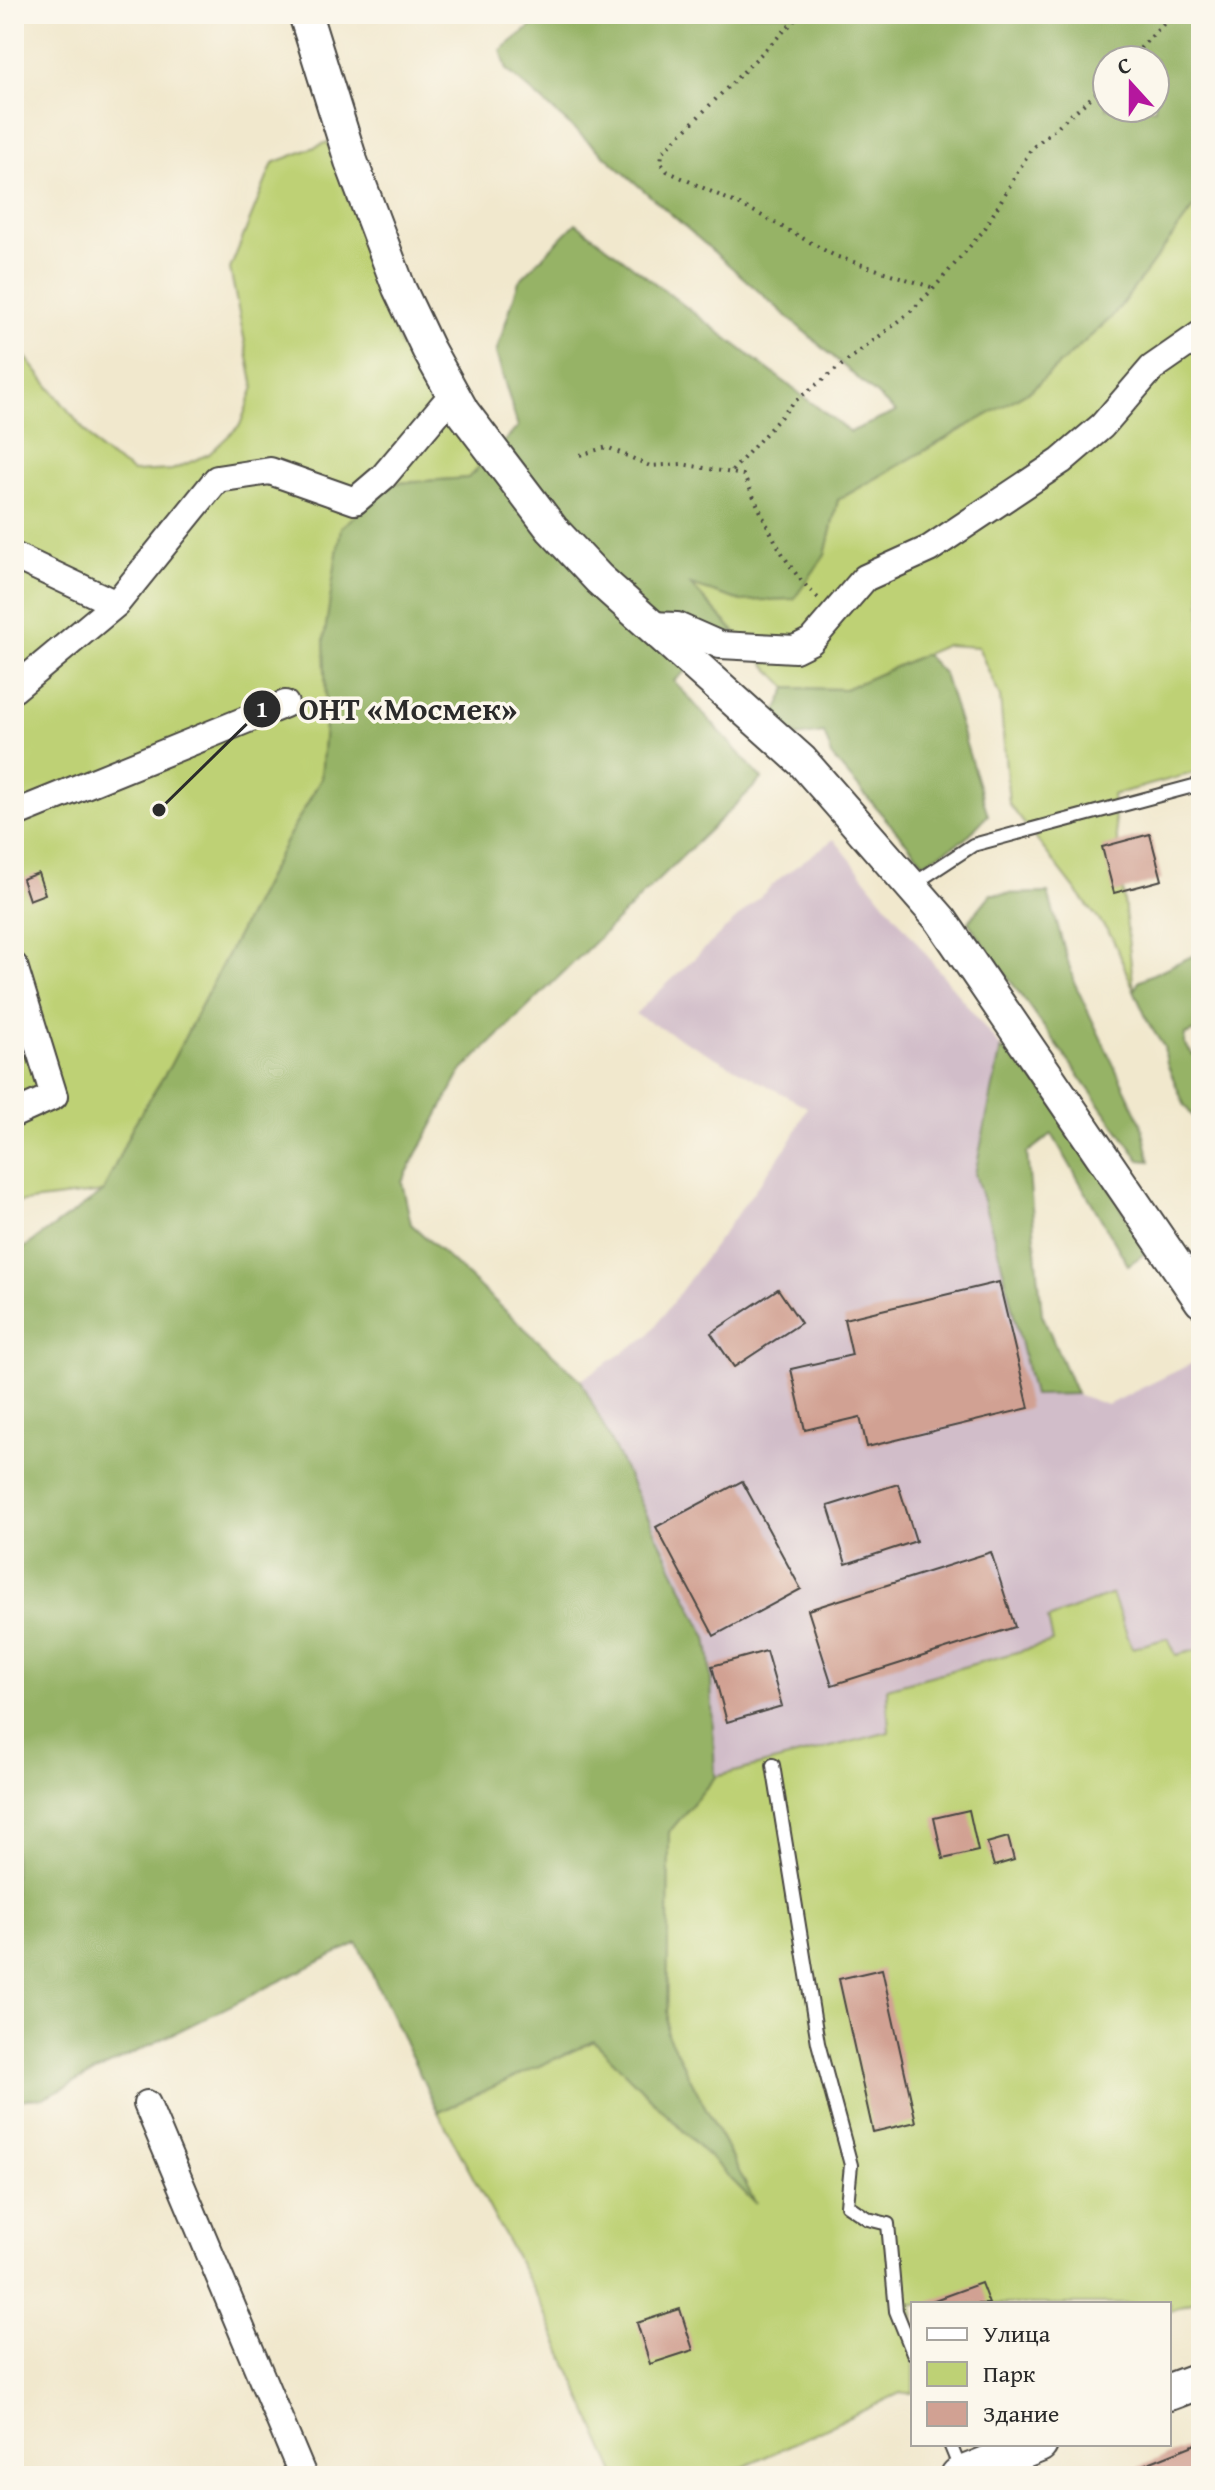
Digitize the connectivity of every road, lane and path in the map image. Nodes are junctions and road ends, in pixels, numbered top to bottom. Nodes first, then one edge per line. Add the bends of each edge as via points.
1 (305, 14) edge
2 (801, 14) edge
3 (1173, 14) edge
4 (1144, 44) edge
5 (1091, 98) edge
6 (934, 288) junction
7 (1201, 334) edge
8 (453, 394) junction
9 (580, 455) dead end
10 (732, 471) junction
11 (14, 556) edge
12 (116, 604) junction
13 (834, 613) junction
14 (650, 625) junction
15 (14, 689) edge
16 (285, 704) dead end
17 (1201, 784) edge
18 (14, 814) edge
19 (911, 886) junction
20 (14, 966) edge
21 (14, 1114) edge
22 (1201, 1301) edge
23 (773, 1765) dead end
24 (147, 2104) dead end
25 (911, 2348) edge
26 (1201, 2380) edge
27 (1171, 2391) edge
28 (1031, 2446) edge
29 (957, 2465) edge
30 (303, 2476) edge

1 - 8 street via 351,161 399,288
2 - 6 path via 662,153 661,163 667,171 835,256
3 - 4 path
5 - 6 path via 1031,149 984,230
6 - 10 path via 795,401
7 - 13 street via 1152,368 1102,426 1061,461 929,549 865,578
8 - 12 street via 383,477 355,501 270,471 217,479
8 - 14 street via 552,529
9 - 10 path via 607,447 650,466
10 - 13 path via 743,475 798,581
11 - 12 street
12 - 15 street
13 - 14 street via 811,641 795,649 720,645 677,626
14 - 19 street via 802,761
16 - 18 street
17 - 19 lane via 973,845
19 - 22 street via 941,920
20 - 21 street via 54,1096
23 - 25 lane via 818,2043 851,2165 847,2205 888,2224 896,2311
24 - 30 street
26 - 27 main road
28 - 29 main road

